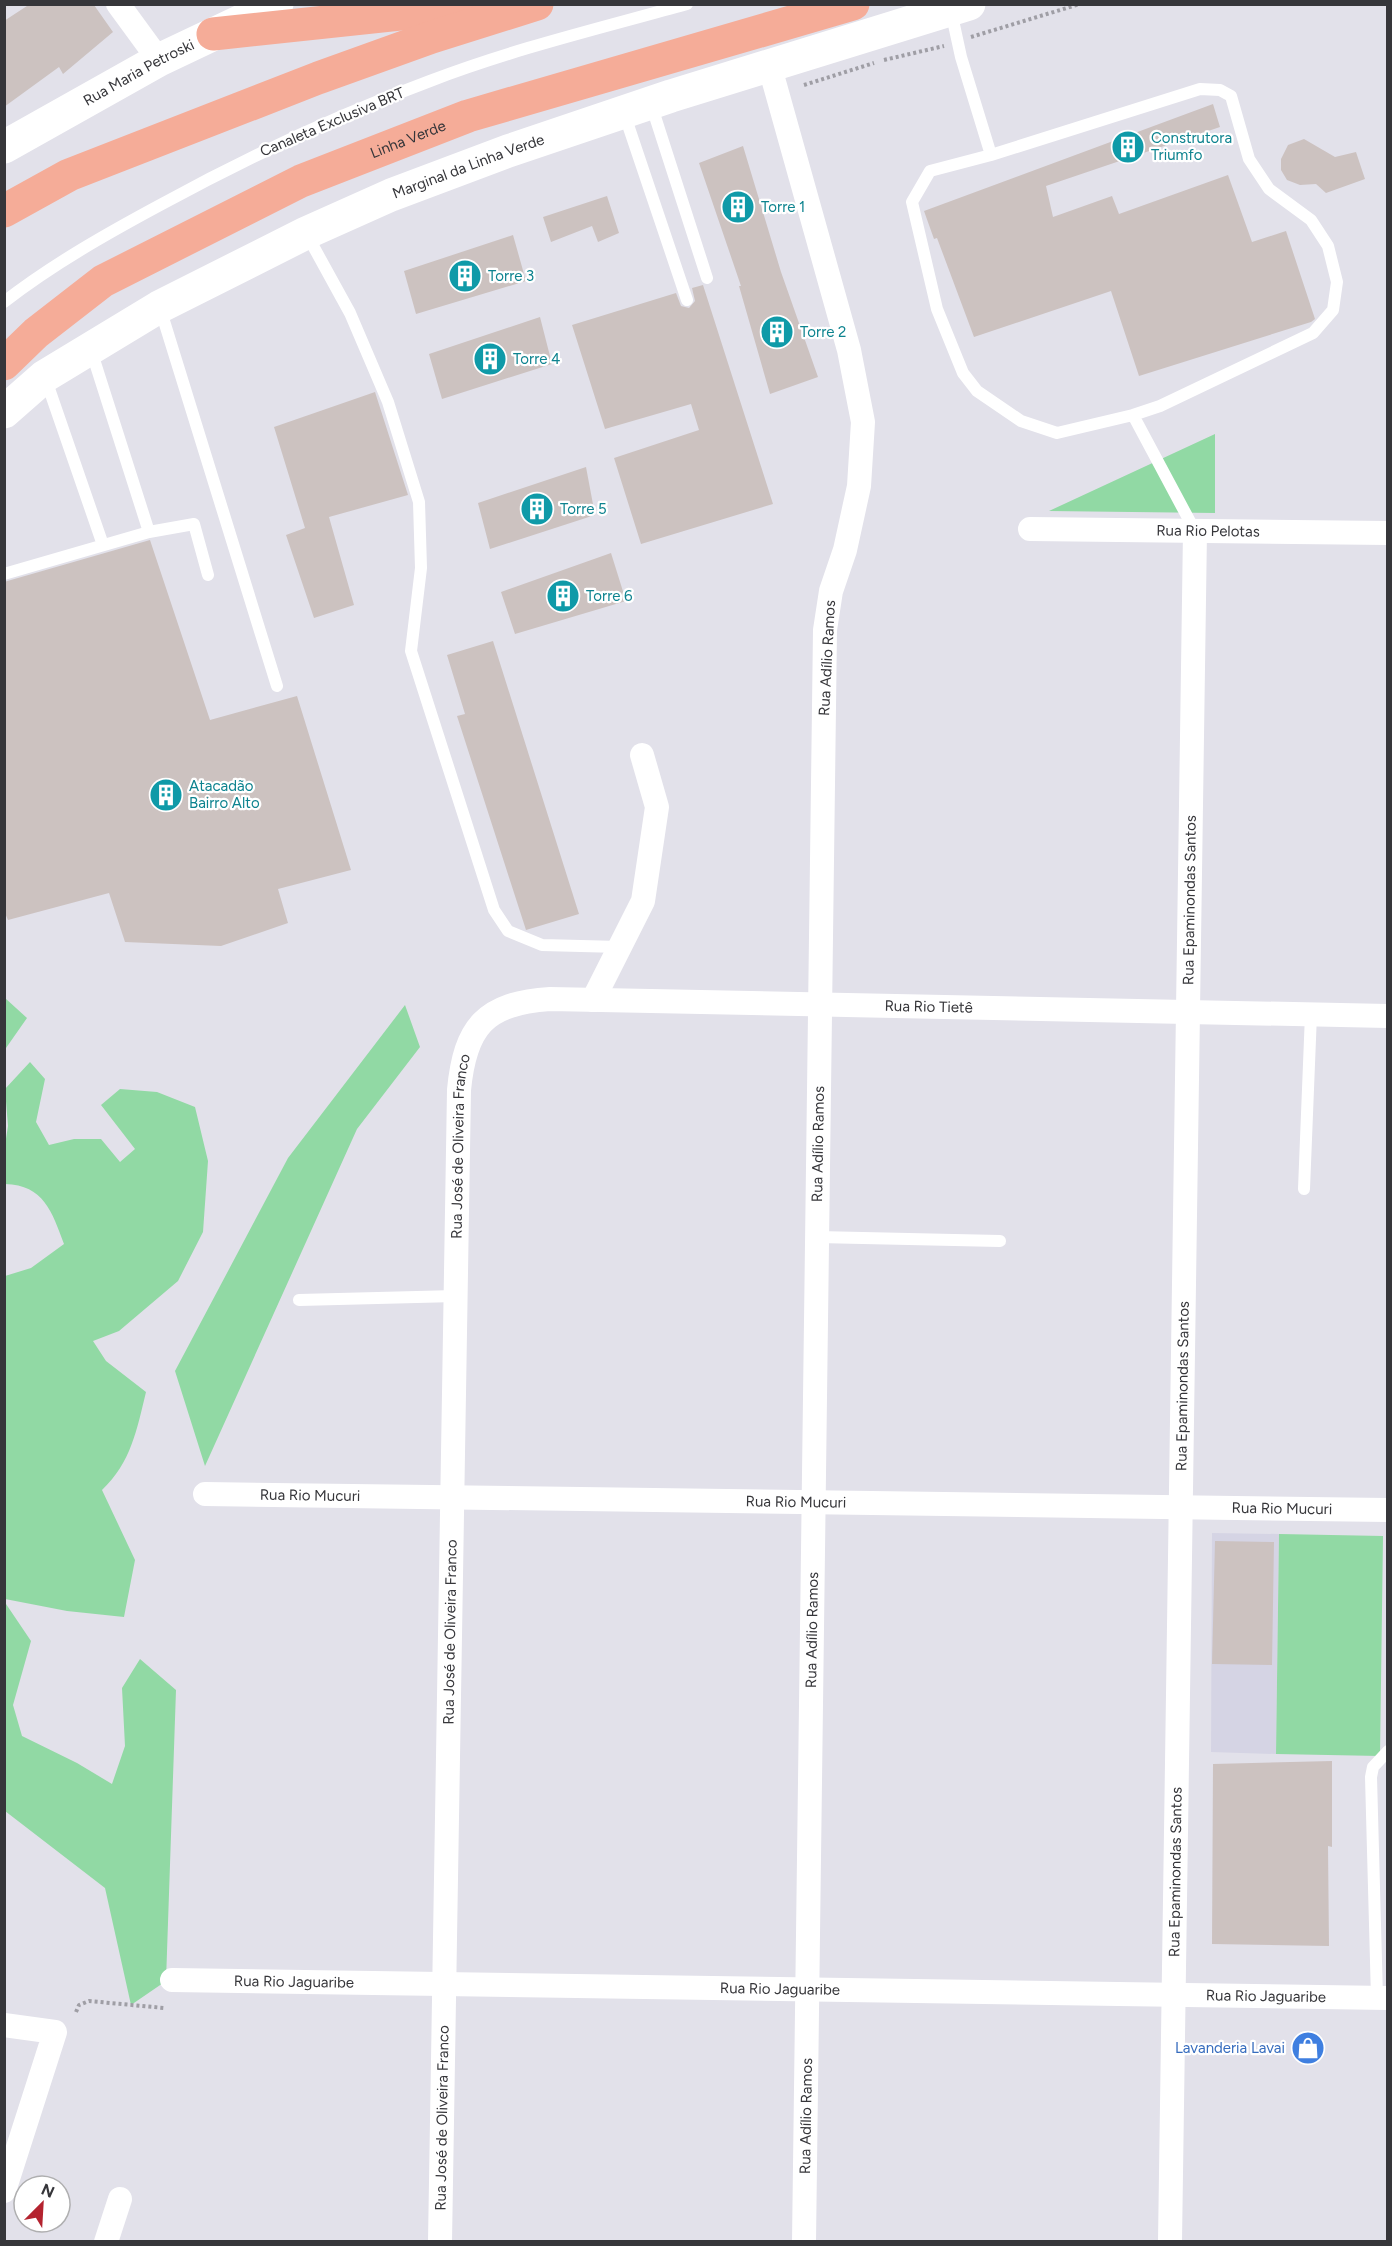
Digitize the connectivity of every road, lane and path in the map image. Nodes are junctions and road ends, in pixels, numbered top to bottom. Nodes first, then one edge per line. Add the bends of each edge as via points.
1 (118, 4) edge
2 (277, 4) edge
3 (487, 4) edge
4 (537, 4) edge
5 (687, 4) edge
6 (853, 4) edge
7 (960, 7) edge
8 (213, 34) junction
9 (159, 60) junction
10 (769, 64) junction
11 (637, 107) junction
12 (4, 147) edge
13 (991, 155) junction
14 (4, 211) edge
15 (306, 233) junction
16 (707, 278) dead end
17 (687, 300) dead end
18 (4, 302) edge
19 (159, 307) junction
20 (91, 349) junction
21 (4, 364) edge
22 (45, 376) junction
23 (4, 412) edge
24 (1134, 415) junction
25 (1030, 529) dead end
26 (1195, 531) junction
27 (148, 532) junction
28 (1388, 534) edge
29 (103, 545) junction
30 (4, 574) edge
31 (208, 575) dead end
32 (277, 687) dead end
33 (642, 755) dead end
34 (620, 947) junction
35 (593, 999) junction
36 (820, 1004) junction
37 (1188, 1012) junction
38 (1311, 1014) junction
39 (1388, 1016) edge
40 (478, 1024) joint
41 (1304, 1189) dead end
42 (817, 1237) junction
43 (1000, 1241) dead end
44 (456, 1296) junction
45 (299, 1299) dead end
46 (205, 1494) dead end
47 (452, 1498) junction
48 (814, 1503) junction
49 (1181, 1508) junction
50 (1388, 1510) edge
51 (1388, 1751) edge
52 (172, 1980) dead end
53 (444, 1985) junction
54 (808, 1990) junction
55 (1174, 1995) junction
56 (1382, 1998) edge
57 (164, 2008) dead end
58 (76, 2012) dead end
59 (4, 2025) edge
60 (4, 2191) edge
61 (120, 2199) dead end
62 (106, 2241) edge
63 (440, 2241) edge
64 (804, 2241) edge
65 (1170, 2241) edge

1 - 9 street
2 - 8 main road, Rua Maria Petroski
3 - 8 highway
4 - 14 highway via 318,78 69,176
5 - 18 lane, Canaleta Exclusiva BRT via 431,80 317,127 222,171 108,233
6 - 21 highway, Linha Verde via 468,116 301,181 103,281 36,333
7 - 10 main road, Marginal da Linha Verde
7 - 13 lane via 961,57
8 - 9 main road, Rua Maria Petroski
9 - 12 main road, Rua Maria Petroski
10 - 11 main road, Marginal da Linha Verde
10 - 36 street, Rua Adílio Ramos via 849,350 862,422 859,486 831,591 825,630
11 - 15 main road, Marginal da Linha Verde via 465,167
11 - 16 lane
11 - 17 lane
13 - 24 lane via 930,171 912,202 937,309 963,373 993,404 1022,421 1057,433
13 - 24 lane via 1200,89 1220,90 1231,96 1249,159 1269,189 1311,220 1328,246 1337,282 1333,310 1313,333
15 - 19 main road, Marginal da Linha Verde
15 - 34 lane via 350,313 388,402 419,502 421,568 411,651 494,910 508,931 542,945
19 - 20 main road, Marginal da Linha Verde
19 - 32 lane
20 - 22 main road, Marginal da Linha Verde
20 - 27 lane
22 - 23 main road, Marginal da Linha Verde
22 - 29 lane
24 - 26 lane
25 - 26 street, Rua Rio Pelotas
26 - 28 street, Rua Rio Pelotas
26 - 37 street, Rua Epaminondas Santos
27 - 29 lane
27 - 31 lane via 194,524
29 - 30 lane
33 - 34 street via 657,807 643,901
34 - 35 street
35 - 36 street, Rua Rio Tietê
35 - 40 street, Rua Rio Tietê via 528,1000 494,1011
36 - 37 street, Rua Rio Tietê
36 - 42 street, Rua Adílio Ramos
37 - 38 street, Rua Rio Tietê
37 - 49 street, Rua Epaminondas Santos
38 - 39 street, Rua Rio Tietê
38 - 41 lane
40 - 44 street, Rua José de Oliveira Franco via 468,1043 459,1090
42 - 43 lane
42 - 48 street, Rua Adílio Ramos
44 - 45 lane
44 - 47 street, Rua José de Oliveira Franco
46 - 47 street, Rua Rio Mucuri
47 - 48 street, Rua Rio Mucuri
47 - 53 street, Rua José de Oliveira Franco
48 - 49 street, Rua Rio Mucuri
48 - 54 street, Rua Adílio Ramos
49 - 50 street, Rua Rio Mucuri
49 - 55 street, Rua Epaminondas Santos
51 - 56 lane via 1373,1767 1371,1777
52 - 53 street, Rua Rio Jaguaribe
53 - 54 street, Rua Rio Jaguaribe
53 - 63 street, Rua José de Oliveira Franco
54 - 55 street, Rua Rio Jaguaribe
54 - 64 street, Rua Adílio Ramos
55 - 56 street, Rua Rio Jaguaribe
55 - 65 street, Rua Epaminondas Santos
57 - 58 path via 89,2001 79,2005
59 - 60 street via 55,2032
61 - 62 street

